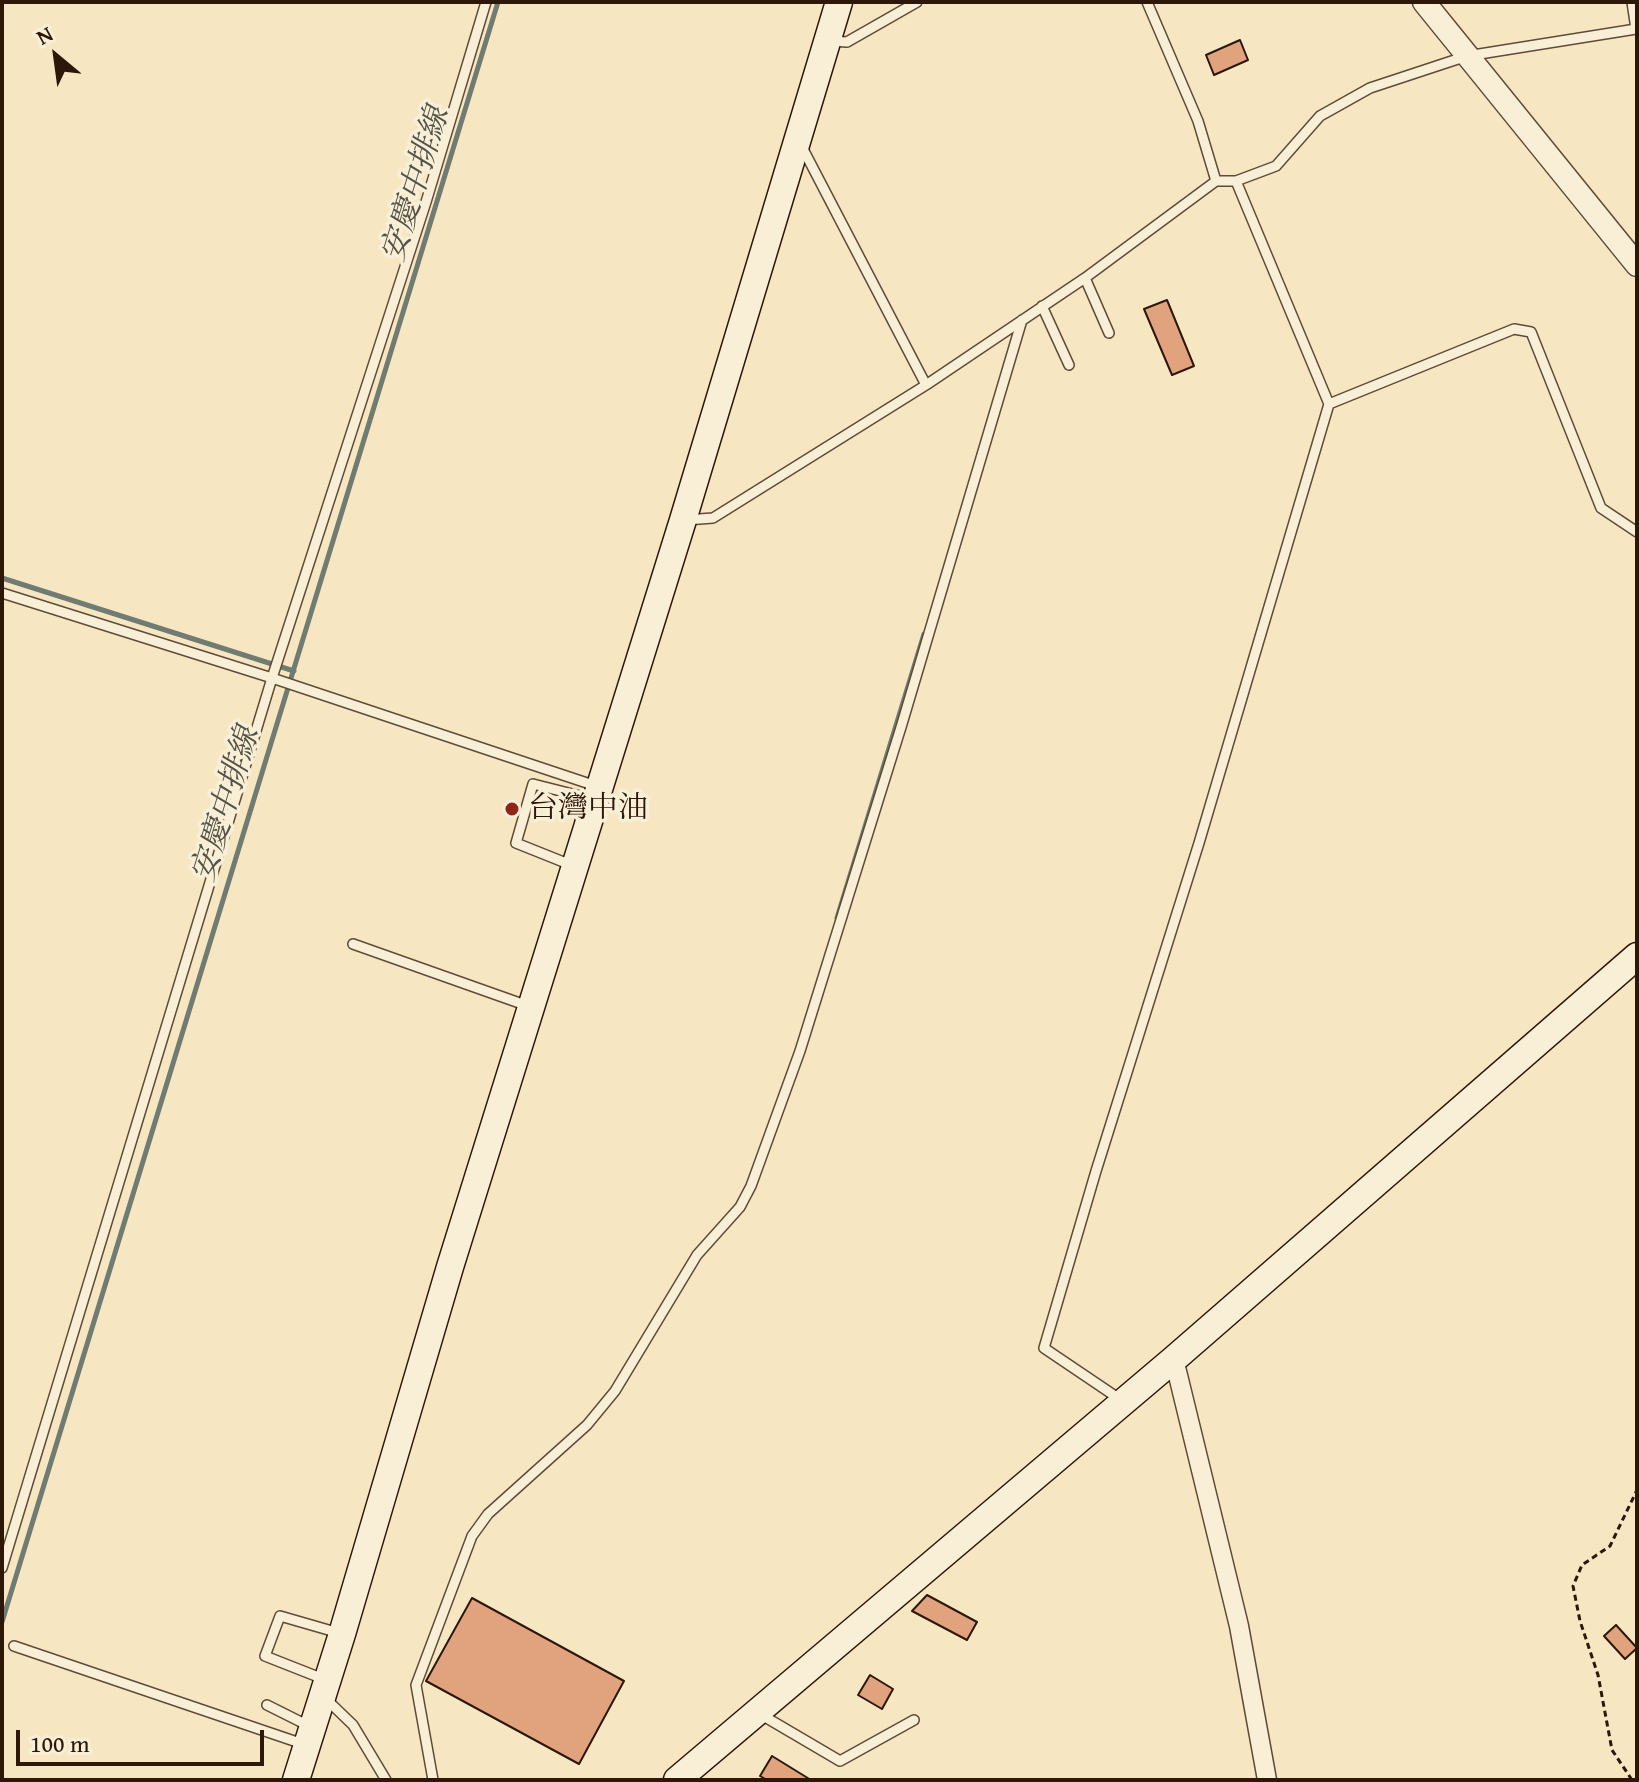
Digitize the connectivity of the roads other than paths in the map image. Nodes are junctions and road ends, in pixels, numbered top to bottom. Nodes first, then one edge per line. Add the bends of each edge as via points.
1 (486, 2) edge
2 (839, 2) edge
3 (917, 2) edge
4 (1147, 2) edge
5 (1424, 2) edge
6 (1632, 2) edge
7 (1637, 29) edge
8 (827, 41) junction
9 (1467, 56) junction
10 (797, 136) junction
11 (1216, 181) junction
12 (1236, 181) junction
13 (1637, 265) edge
14 (1085, 278) junction
15 (1042, 306) junction
16 (1022, 320) junction
17 (1109, 333) dead end
18 (1069, 365) dead end
19 (926, 385) junction
20 (1329, 404) junction
21 (683, 520) junction
22 (1637, 532) edge
23 (2, 593) edge
24 (276, 680) junction
25 (598, 793) junction
26 (575, 867) junction
27 (353, 944) dead end
28 (1637, 956) edge
29 (531, 1007) junction
30 (1174, 1359) junction
31 (1123, 1401) junction
32 (2, 1568) edge
33 (342, 1634) junction
34 (14, 1646) dead end
35 (325, 1688) junction
36 (267, 1705) dead end
37 (757, 1712) junction
38 (914, 1720) dead end
39 (309, 1736) junction
40 (296, 1780) edge
41 (386, 1780) edge
42 (433, 1780) edge
43 (677, 1780) edge
44 (1267, 1780) edge

1 - 24 lane
2 - 8 main road
3 - 8 lane via 847,42
4 - 11 lane via 1198,121
5 - 9 street
6 - 7 lane
7 - 9 lane
8 - 10 main road
9 - 12 lane via 1370,88 1320,116 1276,166
9 - 13 street
10 - 19 lane
10 - 21 main road
11 - 12 lane
11 - 14 lane
12 - 20 lane
14 - 15 lane
14 - 17 lane
15 - 16 lane
15 - 18 lane
16 - 19 lane
16 - 42 lane via 902,724 751,1186 740,1207 697,1255 615,1391 587,1425 488,1514 472,1536 416,1685
19 - 21 lane via 713,518
20 - 22 lane via 1514,329 1531,332 1601,508
20 - 31 lane via 1044,1348
21 - 25 main road
23 - 24 lane
24 - 25 lane
24 - 32 lane
25 - 26 main road
25 - 26 lane via 533,784 516,843
26 - 29 main road
27 - 29 lane
28 - 30 main road
29 - 33 main road
30 - 31 main road
30 - 44 street via 1239,1626
31 - 37 main road
33 - 35 main road
33 - 35 lane via 280,1616 265,1656
34 - 39 lane
35 - 39 main road
35 - 41 lane
36 - 39 lane
37 - 38 lane via 840,1761
37 - 43 main road
39 - 40 main road

